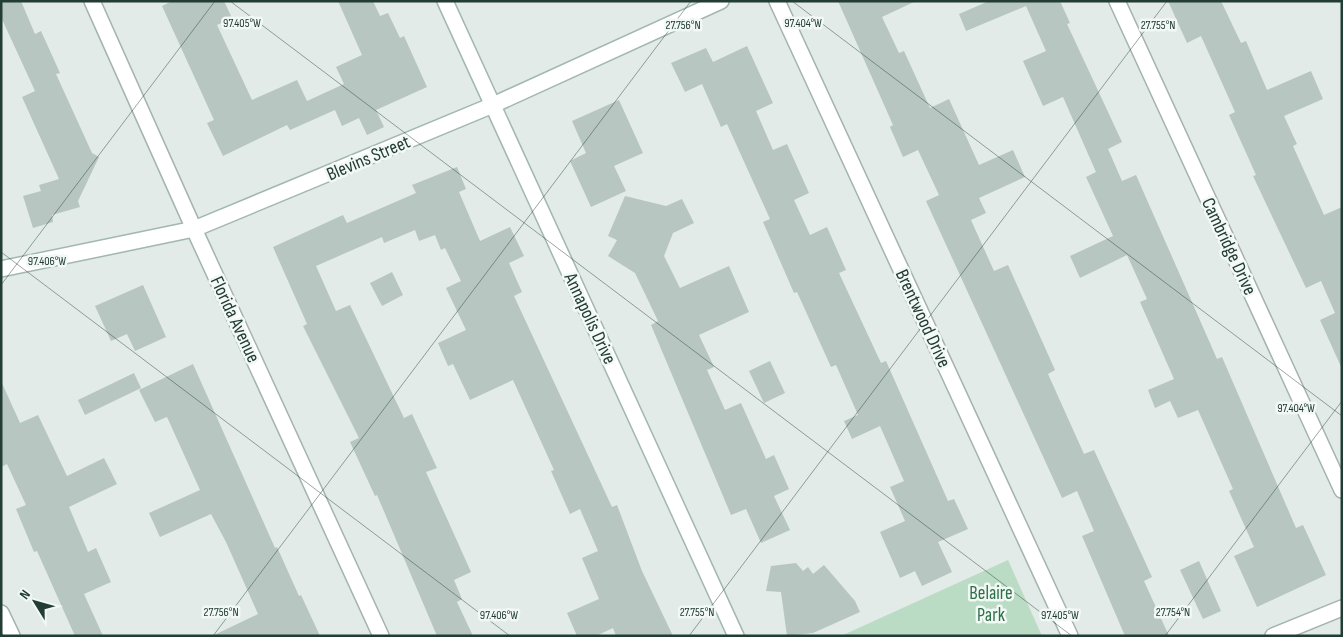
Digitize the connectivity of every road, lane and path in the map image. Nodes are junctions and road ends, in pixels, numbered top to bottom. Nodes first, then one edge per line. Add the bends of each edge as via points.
1 (92, 1) edge
2 (446, 1) edge
3 (721, 1) edge
4 (778, 1) edge
5 (1117, 1) edge
6 (493, 105) junction
7 (194, 229) junction
8 (1, 269) edge
9 (1342, 490) edge
10 (1342, 608) edge
11 (1, 613) edge
12 (12, 636) edge
13 (381, 636) edge
14 (736, 636) edge
15 (1070, 636) edge
16 (1273, 636) edge

1 - 7 street, Florida Avenue
2 - 6 street, Annapolis Drive
3 - 6 street, Blevins Street
4 - 15 street, Brentwood Drive
5 - 9 street, Cambridge Drive
6 - 7 street, Blevins Street
6 - 14 street, Annapolis Drive
7 - 8 street, Blevins Street
7 - 13 street, Florida Avenue
10 - 16 street
11 - 12 street

